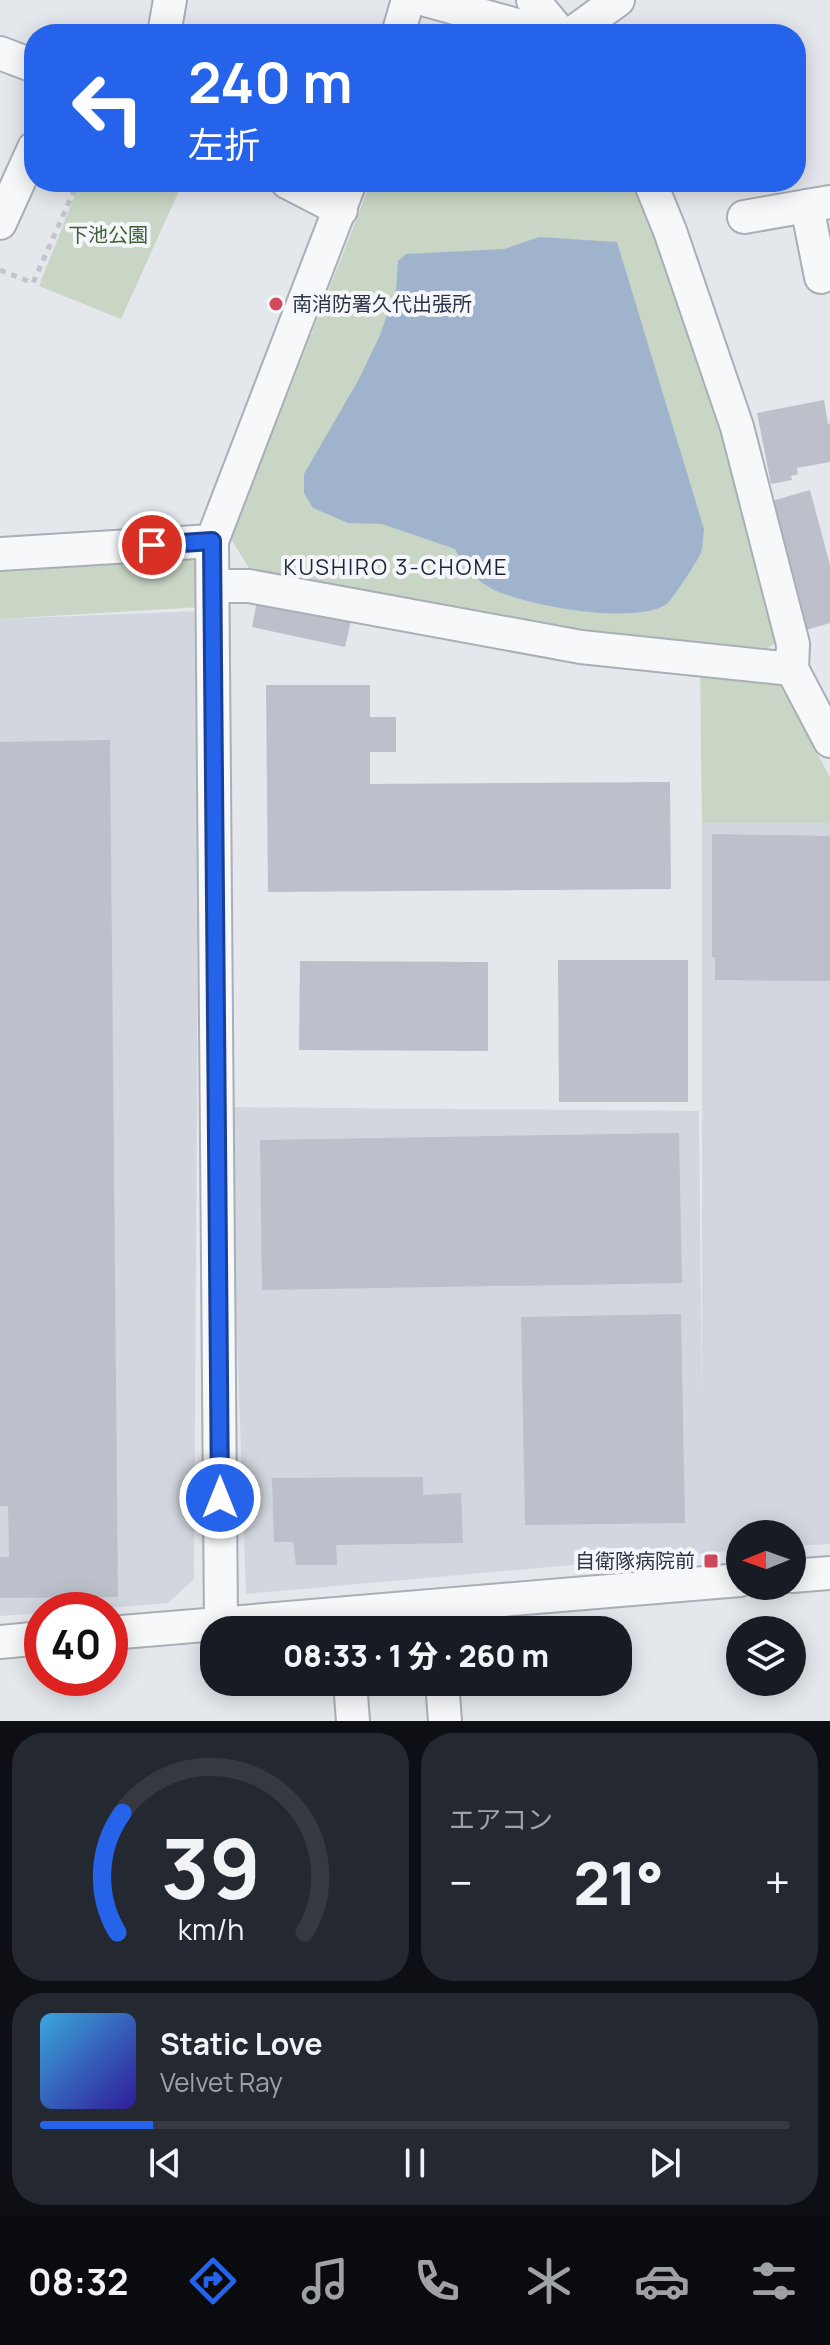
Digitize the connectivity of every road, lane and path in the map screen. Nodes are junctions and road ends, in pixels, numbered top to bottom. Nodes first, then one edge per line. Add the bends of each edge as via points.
1 (170, 0) edge
2 (408, 0) edge
3 (426, 0) edge
4 (533, 0) edge
5 (618, 0) edge
6 (166, 24) edge
7 (401, 24) edge
8 (490, 24) edge
9 (553, 24) edge
10 (585, 24) edge
11 (24, 170) edge
12 (74, 192) edge
13 (654, 192) edge
14 (346, 196) edge
15 (796, 201) edge
16 (744, 217) dead end
17 (0, 223) edge
18 (812, 266) dead end
19 (0, 270) edge
20 (212, 541) junction
21 (0, 554) edge
22 (213, 586) junction
23 (792, 669) junction
24 (830, 741) edge
25 (830, 1573) edge
26 (806, 1575) edge
27 (726, 1582) edge
28 (221, 1616) edge
29 (446, 1616) edge
30 (200, 1625) edge
31 (128, 1631) edge
32 (24, 1640) edge
33 (0, 1642) edge
34 (351, 1696) edge
35 (443, 1696) edge
36 (353, 1721) edge
37 (445, 1721) edge

1 - 6 street
2 - 7 street
3 - 8 street
4 - 9 street
5 - 10 street
11 - 17 street
12 - 19 path via 33,283
13 - 23 street via 737,427 793,644
14 - 20 street
15 - 16 street
15 - 18 street
20 - 21 street
20 - 22 street
22 - 23 street via 249,586 581,647
22 - 28 street
23 - 24 street
25 - 26 street
27 - 29 street
30 - 31 street
32 - 33 street
34 - 36 street
35 - 37 street

